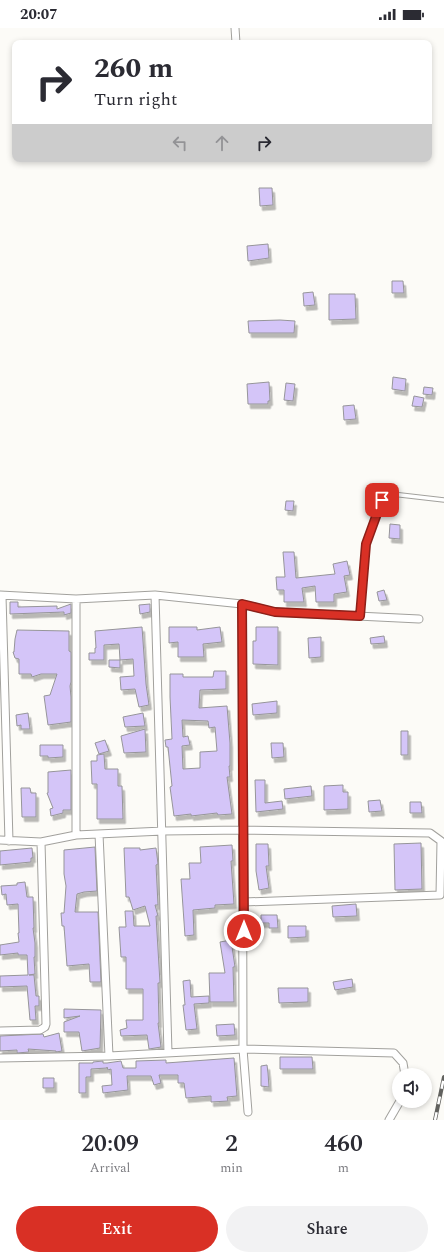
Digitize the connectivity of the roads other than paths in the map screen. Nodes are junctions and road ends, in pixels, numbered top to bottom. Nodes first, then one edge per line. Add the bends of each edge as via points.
1 (235, 28) edge
2 (236, 40) edge
3 (444, 500) edge
4 (1, 595) edge
5 (155, 595) junction
6 (76, 599) junction
7 (242, 604) junction
8 (360, 616) junction
9 (419, 619) dead end
10 (244, 830) junction
11 (163, 831) junction
12 (76, 834) junction
13 (99, 834) junction
14 (0, 840) edge
15 (9, 841) junction
16 (41, 842) junction
17 (244, 902) junction
18 (0, 1031) edge
19 (243, 1049) junction
20 (168, 1053) junction
21 (109, 1056) junction
22 (0, 1058) edge
23 (404, 1068) edge
24 (396, 1108) edge
25 (248, 1112) dead end
26 (389, 1120) edge

1 - 2 street
3 - 8 lane via 392,494 382,500 366,544
4 - 6 street
4 - 15 street
5 - 6 street
5 - 7 street
5 - 11 street
6 - 12 street
7 - 8 street via 275,612
7 - 10 street
8 - 9 street
10 - 11 street
10 - 17 street
10 - 17 street via 430,833 441,841 440,895
11 - 13 street
11 - 20 street
12 - 13 street
12 - 16 street
13 - 21 street
14 - 15 street
15 - 16 street
16 - 18 street via 46,1024 40,1030
17 - 19 street
19 - 20 street
19 - 23 street via 394,1053 403,1063
19 - 25 street
20 - 21 street
21 - 22 street
24 - 26 street

